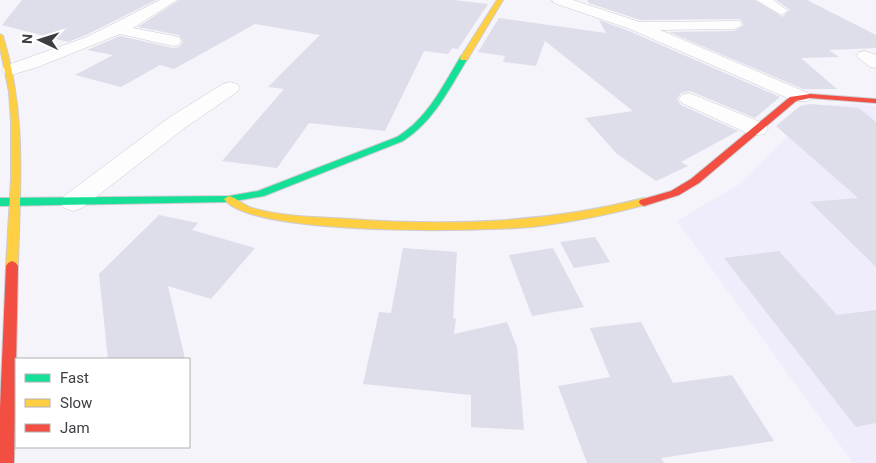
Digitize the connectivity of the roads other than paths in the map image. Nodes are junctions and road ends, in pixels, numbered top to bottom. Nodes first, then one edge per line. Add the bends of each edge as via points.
1 (170, 0) edge
2 (500, 0) edge
3 (559, 0) edge
4 (762, 0) edge
5 (781, 11) dead end
6 (734, 24) dead end
7 (636, 26) junction
8 (118, 29) junction
9 (189, 33) dead end
10 (0, 36) edge
11 (174, 42) junction
12 (158, 50) dead end
13 (720, 62) junction
14 (766, 63) dead end
15 (11, 70) junction
16 (230, 88) dead end
17 (802, 97) junction
18 (689, 99) dead end
19 (876, 101) edge
20 (757, 129) junction
21 (229, 199) junction
22 (0, 202) edge
23 (12, 202) junction
24 (73, 202) junction
25 (6, 463) edge

1 - 8 street
2 - 21 street via 416,131 260,194
3 - 7 street
4 - 5 street
6 - 7 street
7 - 13 street
8 - 11 street
8 - 15 street via 34,64
9 - 11 street
10 - 15 street
11 - 12 street
13 - 14 street
13 - 17 street
15 - 23 street via 16,113
16 - 24 street via 178,122
17 - 19 street via 835,96
17 - 20 street via 792,99
18 - 20 street
20 - 21 street via 675,194 611,212 542,222 410,228 302,220 238,208
21 - 24 street
22 - 23 street
23 - 24 street
23 - 25 street

